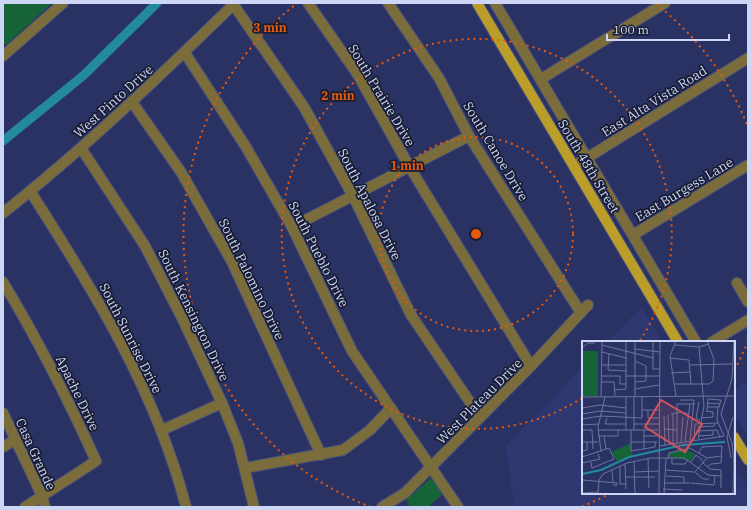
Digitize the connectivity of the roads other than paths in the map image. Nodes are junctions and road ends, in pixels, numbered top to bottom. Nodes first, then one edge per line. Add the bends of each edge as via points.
1 (63, 3) edge
2 (308, 3) edge
3 (388, 3) edge
4 (476, 3) edge
5 (495, 3) edge
6 (665, 3) edge
7 (234, 4) edge
8 (185, 52) junction
9 (3, 56) edge
10 (748, 58) edge
11 (541, 79) junction
12 (132, 102) junction
13 (469, 136) junction
14 (81, 148) junction
15 (586, 158) junction
16 (748, 165) edge
17 (409, 166) junction
18 (574, 166) junction
19 (30, 191) junction
20 (353, 196) junction
21 (3, 213) edge
22 (292, 227) junction
23 (633, 235) junction
24 (3, 282) edge
25 (737, 283) dead end
26 (748, 302) edge
27 (585, 309) joint
28 (748, 320) edge
29 (677, 341) edge
30 (695, 341) edge
31 (714, 341) edge
32 (532, 366) junction
33 (222, 403) junction
34 (391, 408) junction
35 (3, 413) edge
36 (480, 417) junction
37 (162, 430) junction
38 (16, 439) junction
39 (735, 439) edge
40 (3, 447) edge
41 (321, 455) junction
42 (748, 460) edge
43 (431, 466) junction
44 (246, 468) junction
45 (42, 496) junction
46 (25, 507) edge
47 (45, 507) edge
48 (186, 507) edge
49 (254, 507) edge
50 (382, 507) edge
51 (458, 507) edge

1 - 9 street
2 - 17 street, South Prairie Drive via 358,75
3 - 13 street, South Canoe Drive via 438,78
4 - 18 main road, South 48th Street
5 - 11 street, South 48th Street
6 - 11 street
7 - 8 street, West Pinto Drive
7 - 20 street, South Apalosa Drive via 304,106
8 - 12 street, West Pinto Drive
8 - 22 street, South Pueblo Drive via 246,147
10 - 15 street, East Alta Vista Road
11 - 15 street, South 48th Street
12 - 14 street, West Pinto Drive
12 - 41 street, South Palomino Drive via 181,172 232,262
13 - 17 street
13 - 27 street, South Canoe Drive
14 - 19 street, West Pinto Drive
14 - 33 street, South Kensington Drive via 145,246
15 - 18 street, East Alta Vista Road
15 - 23 street, South 48th Street
16 - 23 street, East Burgess Lane
17 - 20 street
17 - 32 street, South Prairie Drive
18 - 29 main road, South 48th Street
19 - 21 street, West Pinto Drive
19 - 37 street, South Sunrise Drive via 84,274
20 - 22 street
20 - 36 street, South Apalosa Drive via 411,315
22 - 34 street, South Pueblo Drive via 352,351
23 - 30 street, South 48th Street
24 - 45 street, Apache Drive via 34,333 96,461
25 - 26 street
27 - 32 street, West Plateau Drive
28 - 31 street
32 - 36 street, West Plateau Drive
33 - 37 street
33 - 44 street, South Kensington Drive
34 - 41 street via 370,430 343,450
34 - 43 street, South Pueblo Drive
35 - 38 street, Casa Grande
36 - 43 street, West Plateau Drive
37 - 48 street, South Sunrise Drive
38 - 40 street
38 - 45 street, Casa Grande
39 - 42 main road
41 - 44 street
43 - 50 street, West Plateau Drive via 406,493
43 - 51 street, South Pueblo Drive
44 - 49 street, South Kensington Drive
45 - 46 street
45 - 47 street, Casa Grande

